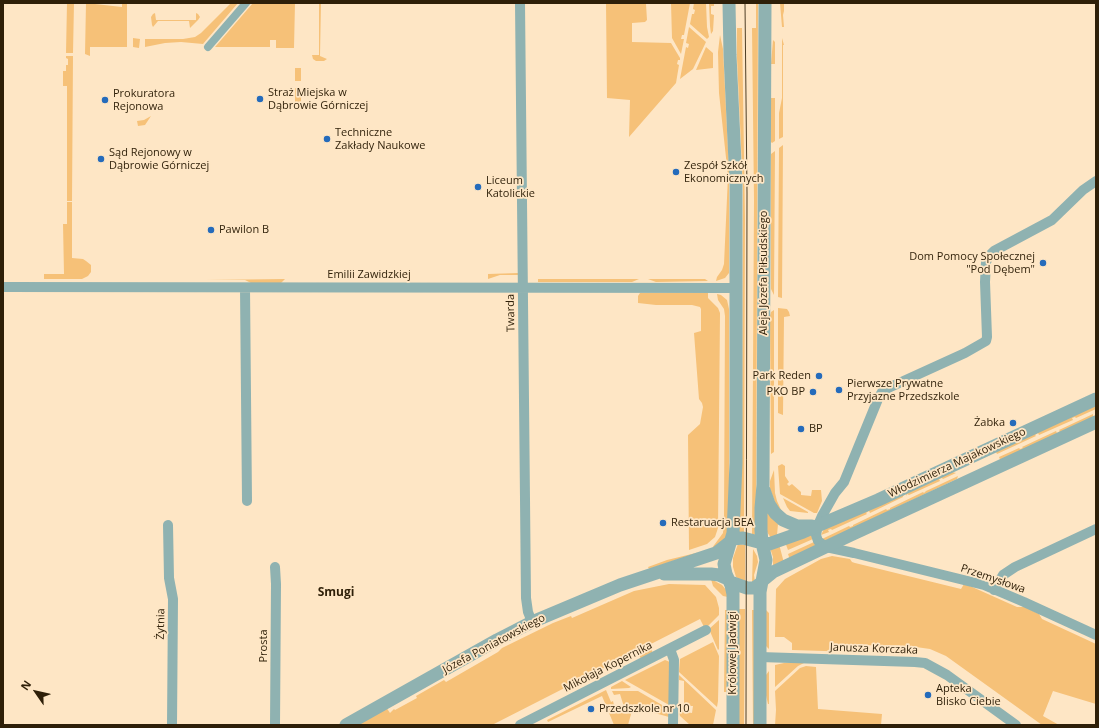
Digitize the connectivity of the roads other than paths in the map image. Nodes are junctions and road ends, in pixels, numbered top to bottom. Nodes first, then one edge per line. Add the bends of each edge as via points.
1 (246, 3) edge
2 (520, 3) edge
3 (729, 3) edge
4 (765, 3) edge
5 (208, 47) dead end
6 (1096, 182) edge
7 (3, 287) edge
8 (245, 288) junction
9 (523, 288) junction
10 (736, 288) junction
11 (1096, 399) edge
12 (1096, 422) edge
13 (952, 466) junction
14 (763, 485) junction
15 (960, 485) junction
16 (833, 498) junction
17 (247, 501) dead end
18 (843, 515) junction
19 (168, 525) dead end
20 (818, 525) junction
21 (1096, 529) edge
22 (851, 535) junction
23 (731, 540) junction
24 (762, 543) junction
25 (826, 548) junction
26 (854, 553) junction
27 (275, 567) dead end
28 (648, 575) junction
29 (729, 580) junction
30 (762, 582) junction
31 (994, 590) junction
32 (532, 622) junction
33 (706, 630) dead end
34 (1096, 635) edge
35 (670, 649) junction
36 (760, 657) junction
37 (172, 725) edge
38 (275, 725) edge
39 (346, 725) edge
40 (520, 725) edge
41 (673, 725) edge
42 (733, 725) edge
43 (760, 725) edge
44 (1016, 725) edge

1 - 5 street
2 - 9 street, Twarda
3 - 10 street via 736,184
4 - 14 street, Aleja Józefa Piłsudskiego
6 - 16 street via 1083,190 1052,220 989,256 986,262 985,282 986,341 882,392 844,482
7 - 8 street, Emilii Zawidzkiej
8 - 9 street, Emilii Zawidzkiej
8 - 17 street
9 - 10 street, Emilii Zawidzkiej
9 - 32 street, Twarda via 526,598
10 - 23 street via 736,463
11 - 13 street, Włodzimierza Majakowskiego
12 - 15 street, Włodzimierza Majakowskiego
13 - 15 street via 961,473
13 - 18 street, Włodzimierza Majakowskiego
14 - 20 street via 769,504 778,516 797,526
14 - 24 street, Aleja Józefa Piłsudskiego
15 - 22 street, Włodzimierza Majakowskiego
16 - 18 street via 835,512
16 - 20 street
18 - 20 street, Włodzimierza Majakowskiego
19 - 37 street, Żytnia via 169,578 173,599
20 - 24 street, Włodzimierza Majakowskiego via 771,543
20 - 25 street via 817,539
21 - 31 street via 1015,567 1002,576
22 - 25 street, Włodzimierza Majakowskiego
22 - 26 street via 849,544
23 - 24 street via 743,538
23 - 28 street, Józefa Poniatowskiego via 716,553
23 - 29 street via 724,564
24 - 30 street via 766,560
25 - 26 street, Przemysłowa
25 - 30 street, Włodzimierza Majakowskiego via 774,572
26 - 31 street, Przemysłowa via 970,581
27 - 38 street, Prosta
28 - 29 street, Józefa Poniatowskiego via 701,573 719,575
28 - 32 street, Józefa Poniatowskiego
29 - 30 street via 747,588 754,588
29 - 42 street, Królowej Jadwigi via 733,597
30 - 36 street
31 - 34 street, Przemysłowa
32 - 39 street, Józefa Poniatowskiego
33 - 35 street, Mikołaja Kopernika
35 - 40 street, Mikołaja Kopernika
35 - 41 street via 674,660
36 - 43 street
36 - 44 street, Janusza Korczaka via 925,663 947,675

